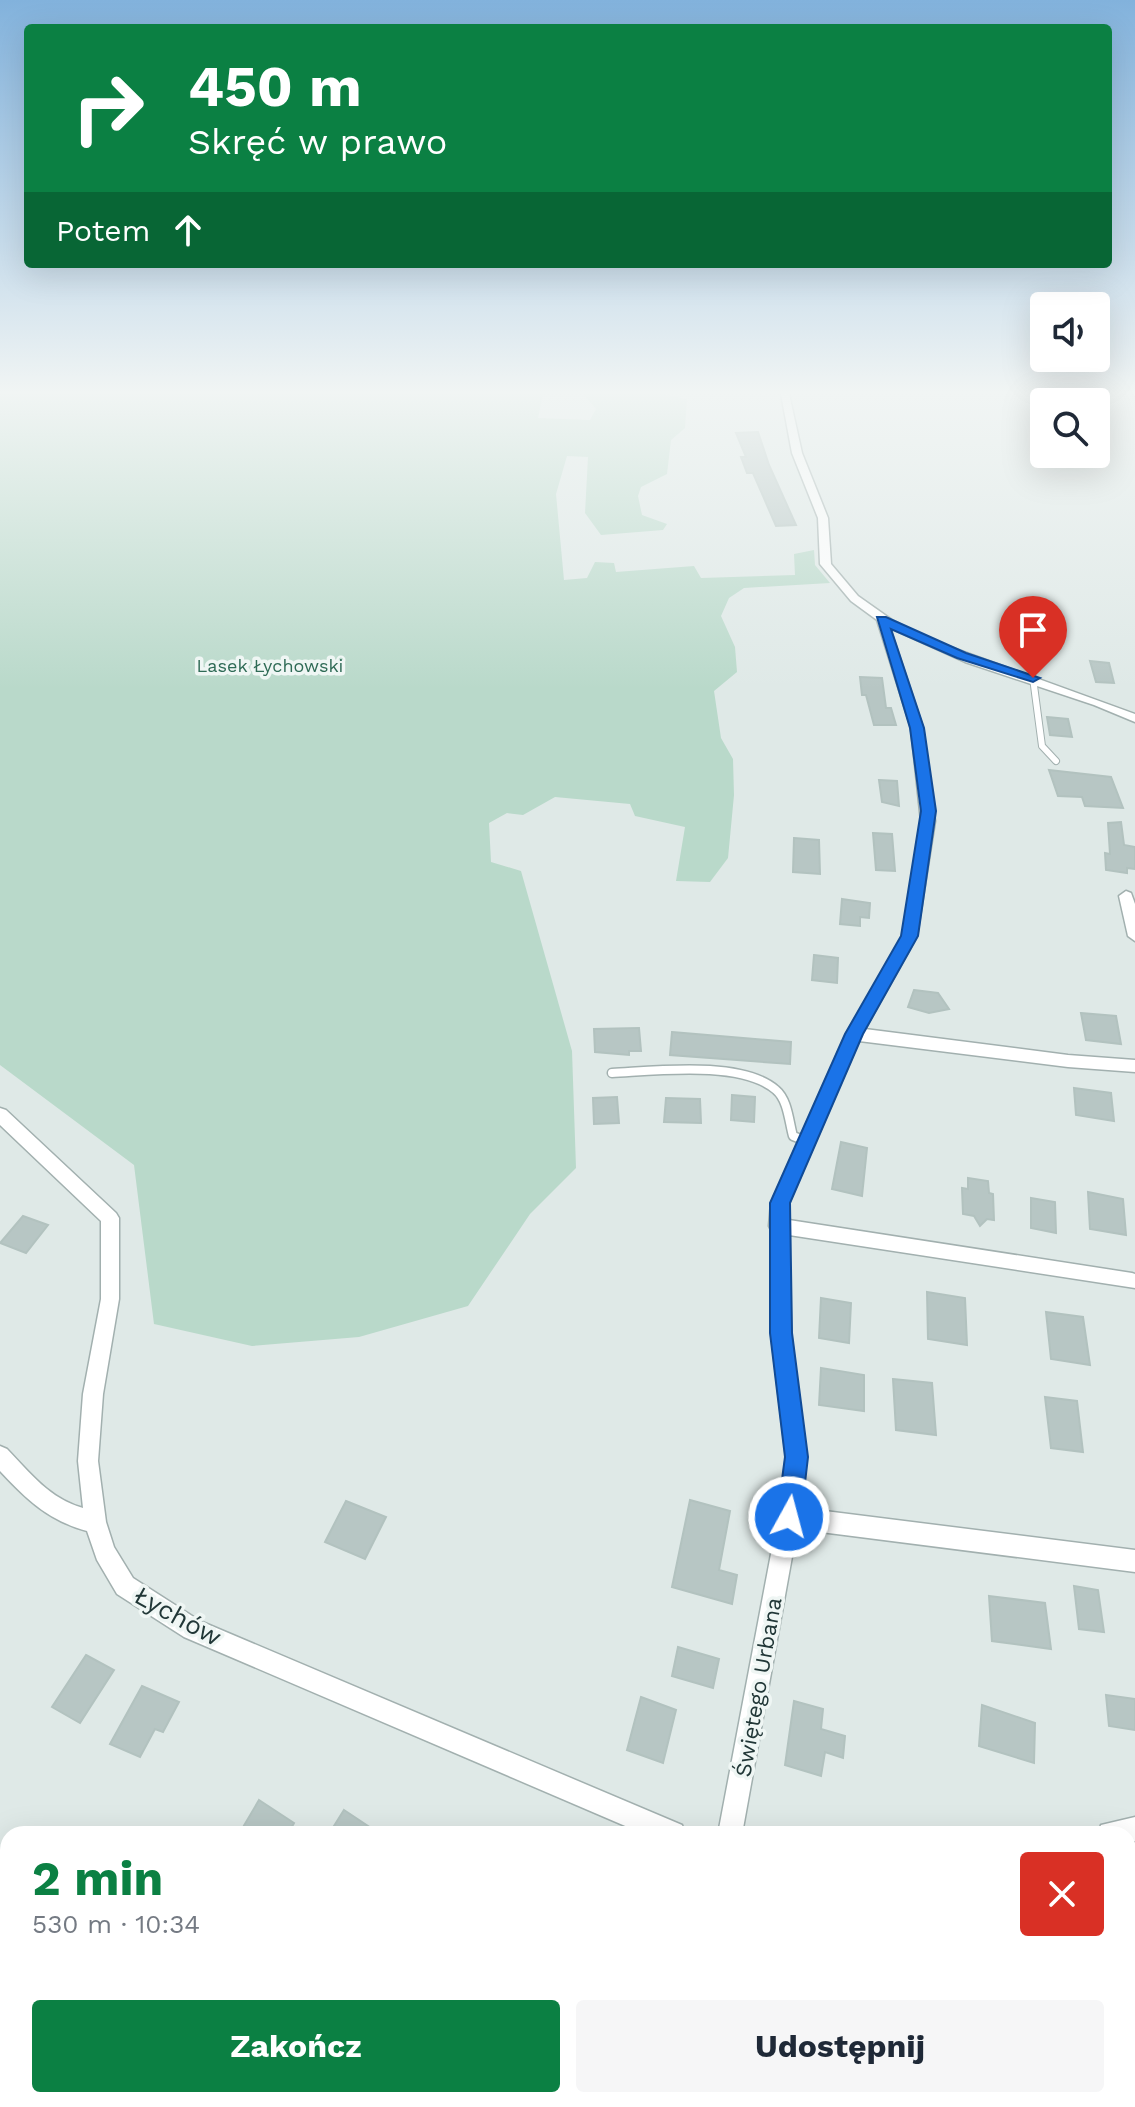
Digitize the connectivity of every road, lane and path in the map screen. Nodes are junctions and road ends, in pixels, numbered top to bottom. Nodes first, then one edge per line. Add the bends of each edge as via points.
1 (811, 492) edge
2 (882, 620) junction
3 (1033, 678) junction
4 (1135, 718) edge
5 (1056, 761) dead end
6 (1126, 896) dead end
7 (1135, 936) edge
8 (854, 1034) junction
9 (1135, 1066) edge
10 (612, 1073) dead end
11 (0, 1115) edge
12 (807, 1141) junction
13 (778, 1226) junction
14 (1132, 1281) dead end
15 (0, 1456) edge
16 (789, 1517) junction
17 (95, 1522) junction
18 (1135, 1561) edge
19 (654, 1826) edge
20 (731, 1826) edge

1 - 2 street via 824,526 827,567
2 - 3 street
2 - 8 street, Świętego Urbana via 917,728 929,811 910,936
3 - 4 street
3 - 5 lane via 1042,746
6 - 7 street
8 - 9 street
8 - 12 street, Świętego Urbana
10 - 12 lane via 728,1074 764,1081 779,1092 793,1136
11 - 17 street, Łychów via 110,1218 110,1299 93,1394 88,1461
12 - 13 street, Świętego Urbana via 780,1203
13 - 14 street
13 - 16 street, Świętego Urbana via 781,1333 796,1457
15 - 17 street via 61,1514
16 - 18 street
16 - 20 street, Świętego Urbana
17 - 19 street, Łychów via 125,1586 192,1629

